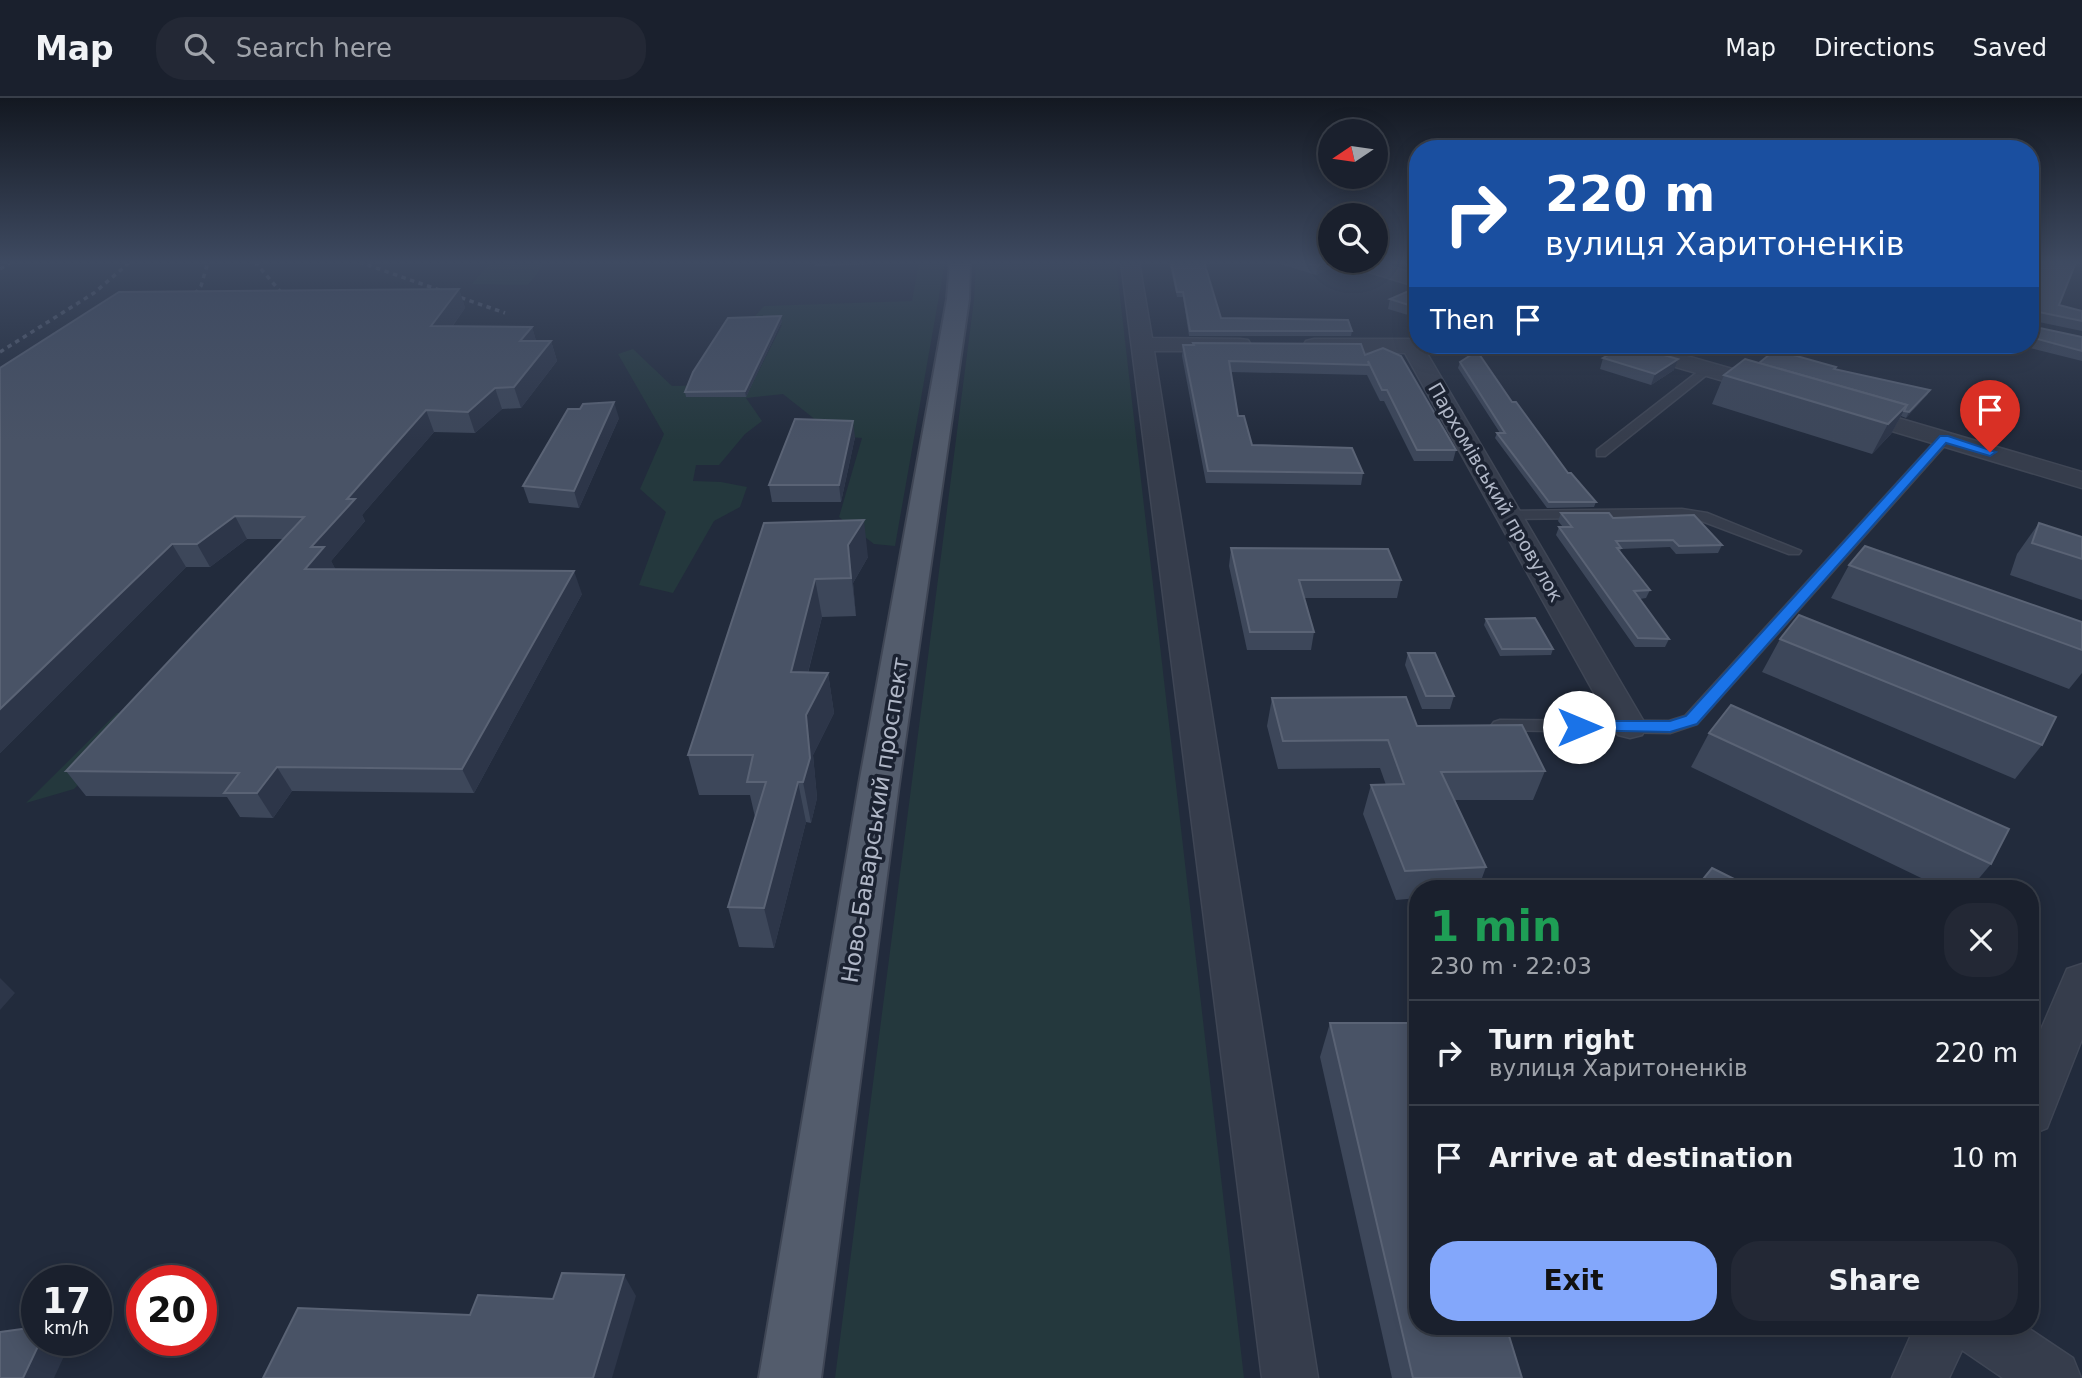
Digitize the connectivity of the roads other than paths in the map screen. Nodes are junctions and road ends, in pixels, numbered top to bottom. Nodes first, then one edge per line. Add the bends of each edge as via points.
1 (954, 322) edge
2 (1139, 322) edge
3 (1142, 344) junction
4 (1264, 345) edge
5 (1291, 345) edge
6 (1409, 346) edge
7 (1417, 354) edge
8 (1656, 354) edge
9 (1708, 369) junction
10 (1787, 392) edge
11 (1826, 404) edge
12 (1944, 439) junction
13 (1601, 453) dead end
14 (2082, 480) edge
15 (1509, 515) junction
16 (1794, 551) dead end
17 (1480, 726) edge
18 (1630, 727) junction
19 (2082, 982) edge
20 (2039, 1090) edge
21 (1940, 1335) edge
22 (1988, 1335) edge
23 (790, 1378) edge
24 (1290, 1378) edge
25 (1920, 1378) edge
26 (2053, 1378) edge

1 - 23 main road, Ново-Баварський проспект
2 - 3 street
3 - 4 street
3 - 24 street
5 - 6 street, Пархомівський провулок
7 - 15 street, Пархомівський провулок
8 - 9 street
9 - 10 street
9 - 13 lane
11 - 12 street
12 - 14 street
12 - 18 lane via 1691,720 1670,727
15 - 16 lane via 1682,513 1702,516
15 - 18 street, Пархомівський провулок
17 - 18 lane
19 - 20 street
21 - 25 street
22 - 26 street

